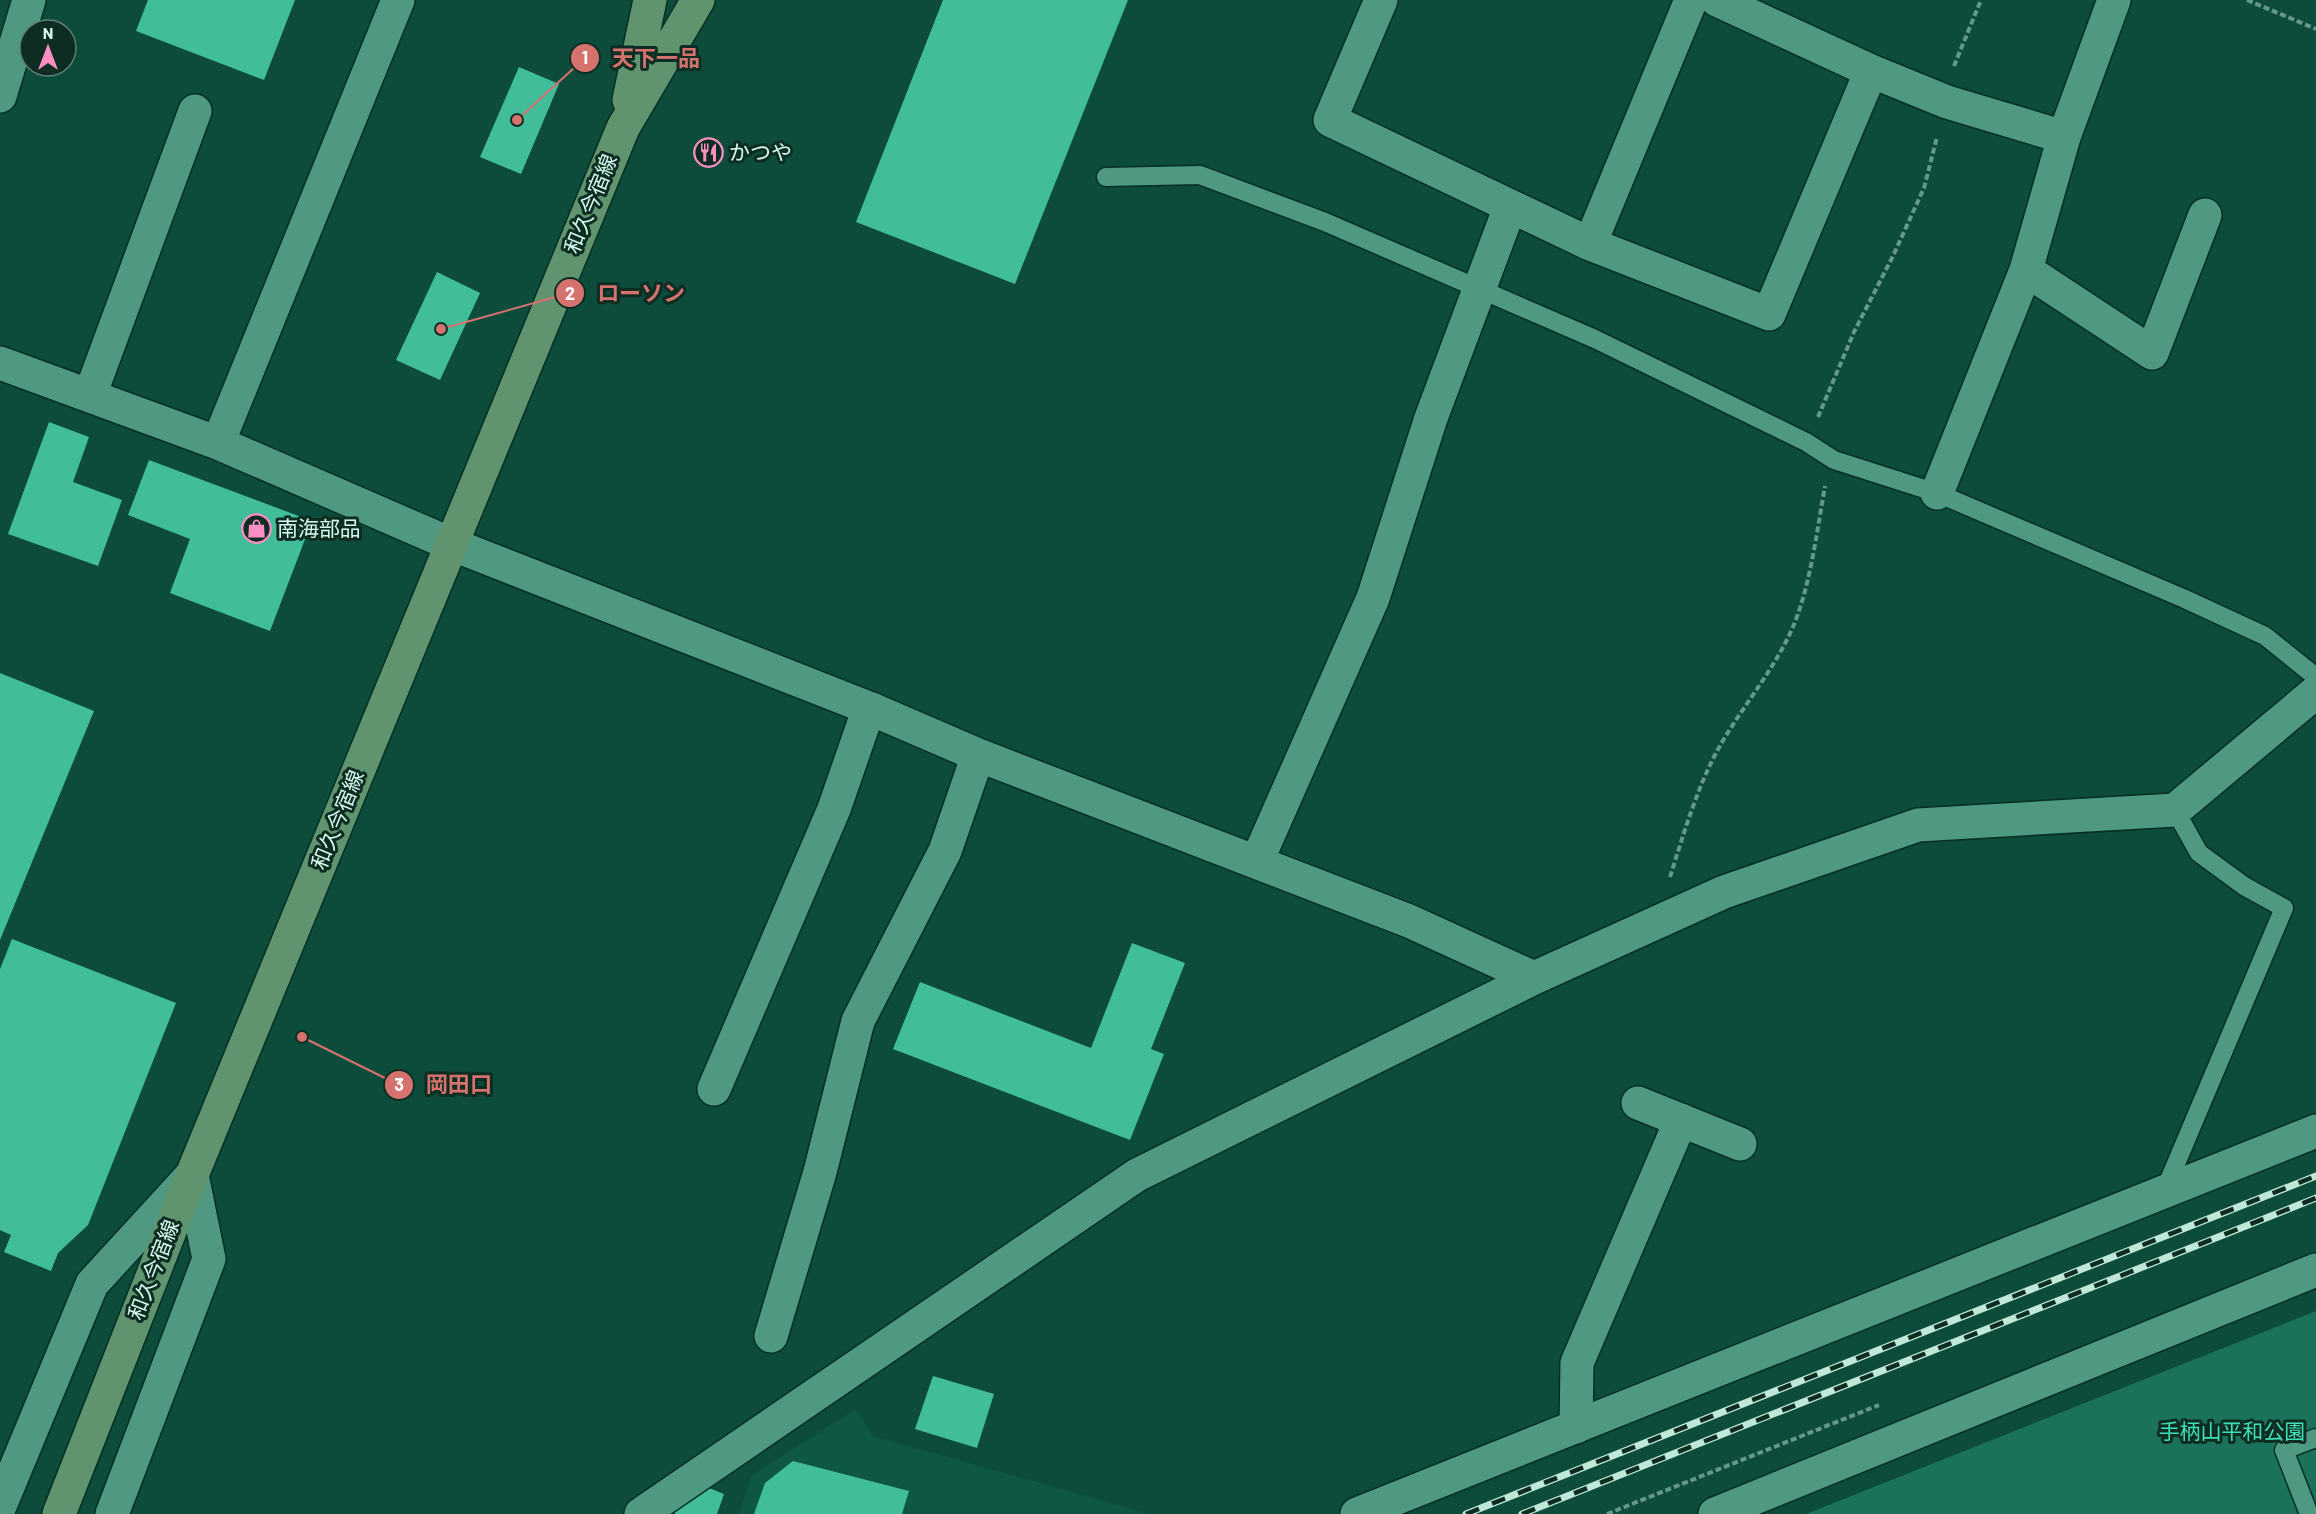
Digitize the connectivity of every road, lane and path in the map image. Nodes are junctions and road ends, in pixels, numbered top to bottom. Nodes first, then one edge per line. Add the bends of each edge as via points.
1 (29, 0) edge
2 (398, 0) edge
3 (650, 0) edge
4 (698, 0) edge
5 (1381, 0) edge
6 (1691, 0) edge
7 (1717, 0) edge
8 (1981, 0) edge
9 (2114, 0) edge
10 (2247, 0) edge
11 (2316, 29) edge
12 (9, 31) edge
13 (1871, 71) junction
14 (0, 96) edge
15 (1947, 102) junction
16 (195, 111) dead end
17 (622, 128) junction
18 (2064, 137) junction
19 (1106, 177) dead end
20 (1510, 207) junction
21 (2205, 215) dead end
22 (1590, 244) junction
23 (2026, 270) junction
24 (1479, 289) junction
25 (0, 363) edge
26 (90, 395) junction
27 (1806, 442) junction
28 (218, 443) junction
29 (1834, 460) junction
30 (1937, 493) junction
31 (451, 544) junction
32 (2316, 677) edge
33 (2316, 692) edge
34 (869, 708) junction
35 (978, 755) junction
36 (2175, 810) junction
37 (1257, 861) junction
38 (1661, 920) junction
39 (1534, 978) junction
40 (714, 1089) dead end
41 (1638, 1103) dead end
42 (1680, 1120) junction
43 (2316, 1131) edge
44 (1740, 1144) dead end
45 (192, 1174) junction
46 (2163, 1192) junction
47 (2316, 1270) edge
48 (771, 1335) dead end
49 (1576, 1427) junction
50 (2316, 1438) edge
51 (0, 1506) edge
52 (59, 1514) edge
53 (112, 1514) edge
54 (640, 1514) edge
55 (1358, 1514) edge
56 (1715, 1514) edge
57 (2309, 1514) edge

1 - 12 street
2 - 28 street
3 - 17 main road, 和久今宿線
4 - 17 main road, 和久今宿線
5 - 20 street via 1330,120
6 - 22 street
7 - 13 street
8 - 15 path via 1956,59
9 - 18 street
10 - 11 path
12 - 14 street
13 - 15 street
13 - 22 street via 1769,314
15 - 18 street
15 - 27 path via 1924,188
16 - 26 street
17 - 31 main road, 和久今宿線
18 - 23 street
19 - 24 lane via 1200,175 1325,222
20 - 22 street
20 - 24 street
21 - 23 street via 2152,353
23 - 30 street
24 - 27 lane via 1595,339
24 - 37 street via 1431,418 1373,598
25 - 26 street
26 - 28 street
27 - 29 lane
28 - 31 street
29 - 30 lane
29 - 38 path via 1825,483 1793,627 1768,675 1716,754 1683,836 1660,911
30 - 32 lane via 2265,636
31 - 34 street
31 - 45 main road, 和久今宿線
33 - 36 street
34 - 35 street
34 - 40 street via 834,809
35 - 37 street
35 - 48 street via 945,851 858,1021 820,1172
36 - 38 street via 1918,825 1724,892
36 - 46 lane via 2199,853 2244,886 2284,908
37 - 39 street via 1409,921
38 - 39 street
39 - 54 street via 1137,1174
41 - 42 street
42 - 44 street
42 - 49 street via 1577,1363
43 - 46 street
45 - 51 street via 92,1284
45 - 52 main road, 和久今宿線
45 - 53 street via 209,1259
46 - 49 street
47 - 56 street
49 - 55 street
50 - 57 lane via 2284,1450

